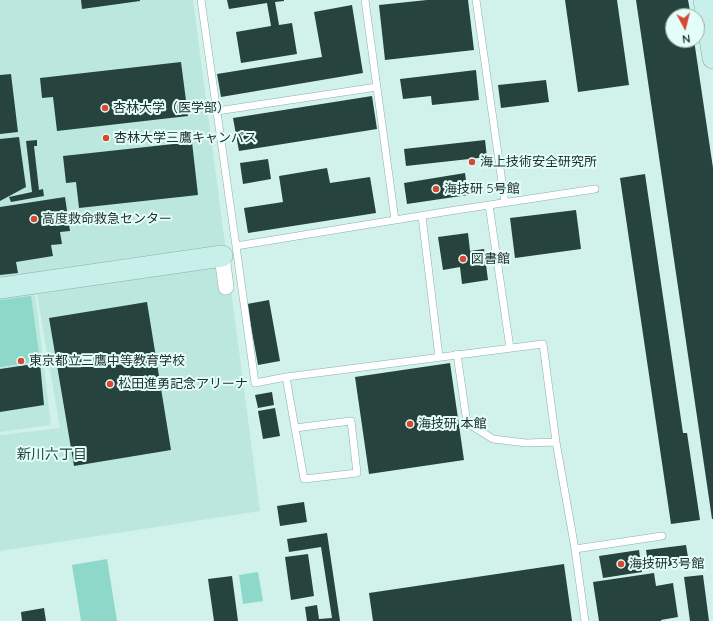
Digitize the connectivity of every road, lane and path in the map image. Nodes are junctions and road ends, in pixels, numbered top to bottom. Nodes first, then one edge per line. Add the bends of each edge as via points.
1 (201, 0) edge
2 (365, 0) edge
3 (476, 0) edge
4 (704, 0) edge
5 (713, 58) edge
6 (377, 87) junction
7 (217, 111) junction
8 (595, 189) dead end
9 (505, 203) junction
10 (489, 205) junction
11 (422, 216) junction
12 (395, 220) junction
13 (229, 251) junction
14 (226, 287) dead end
15 (0, 288) edge
16 (510, 348) junction
17 (457, 354) junction
18 (439, 357) junction
19 (286, 376) junction
20 (295, 428) junction
21 (556, 442) junction
22 (662, 536) dead end
23 (575, 549) junction
24 (585, 621) edge

1 - 7 lane
2 - 6 lane
3 - 9 lane
4 - 5 street
6 - 7 lane
6 - 12 lane
7 - 13 lane
8 - 9 lane
9 - 10 lane
10 - 11 lane
10 - 16 lane
11 - 12 lane
11 - 18 lane
12 - 13 lane
13 - 14 street
13 - 15 street
13 - 19 lane via 255,383
16 - 17 lane
16 - 21 lane via 543,344
17 - 18 lane
17 - 21 lane via 467,423 493,439 526,443
18 - 19 lane
19 - 20 lane
20 - 20 lane via 304,478 357,473 351,421
21 - 23 lane
22 - 23 lane
23 - 24 lane

